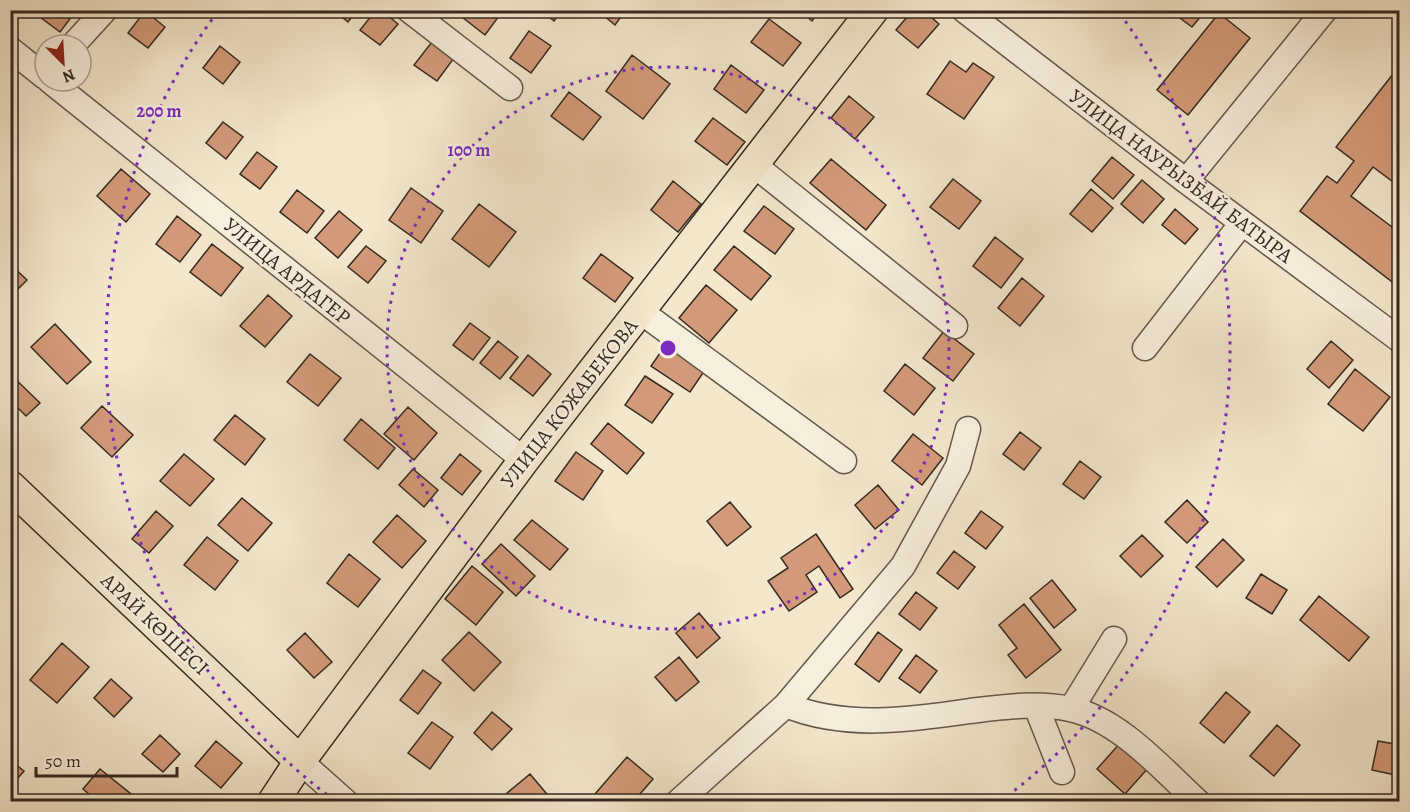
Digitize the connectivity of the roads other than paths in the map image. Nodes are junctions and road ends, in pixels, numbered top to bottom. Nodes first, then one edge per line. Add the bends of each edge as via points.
1 (105, 10) edge
2 (409, 10) edge
3 (873, 10) edge
4 (964, 10) edge
5 (1325, 10) edge
6 (84, 33) edge
7 (10, 49) edge
8 (33, 66) edge
9 (510, 88) dead end
10 (68, 93) edge
11 (753, 164) junction
12 (1186, 181) junction
13 (1242, 223) junction
14 (640, 311) junction
15 (955, 326) dead end
16 (1400, 340) edge
17 (1145, 348) dead end
18 (968, 429) dead end
19 (524, 460) junction
20 (844, 461) dead end
21 (10, 486) edge
22 (1114, 639) dead end
23 (786, 705) junction
24 (1036, 706) junction
25 (1071, 709) junction
26 (300, 761) junction
27 (1062, 772) dead end
28 (273, 801) edge
29 (346, 801) edge
30 (678, 801) edge
31 (1198, 801) edge

1 - 6 street
2 - 9 street
3 - 11 main road, УЛИЦА КОЖАБЕКОВА
4 - 12 street, УЛИЦА НАУРЫЗБАЙ БАТЫРА
5 - 12 street
7 - 8 street, УЛИЦА АРДАГЕР
10 - 19 street, УЛИЦА АРДАГЕР
11 - 14 main road, УЛИЦА КОЖАБЕКОВА
11 - 15 street
12 - 13 street, УЛИЦА НАУРЫЗБАЙ БАТЫРА
13 - 16 street, УЛИЦА НАУРЫЗБАЙ БАТЫРА
13 - 17 street
14 - 19 main road, УЛИЦА КОЖАБЕКОВА
14 - 20 street
18 - 23 street via 958,466 903,566
19 - 26 main road, УЛИЦА КОЖАБЕКОВА
21 - 26 main road, АРАЙ КӨШЕСІ
22 - 25 street
23 - 24 street via 809,715 853,720 924,718
23 - 30 street
24 - 25 street
24 - 27 street
25 - 31 street via 1130,740
26 - 28 main road, УЛИЦА КОЖАБЕКОВА
26 - 29 street

